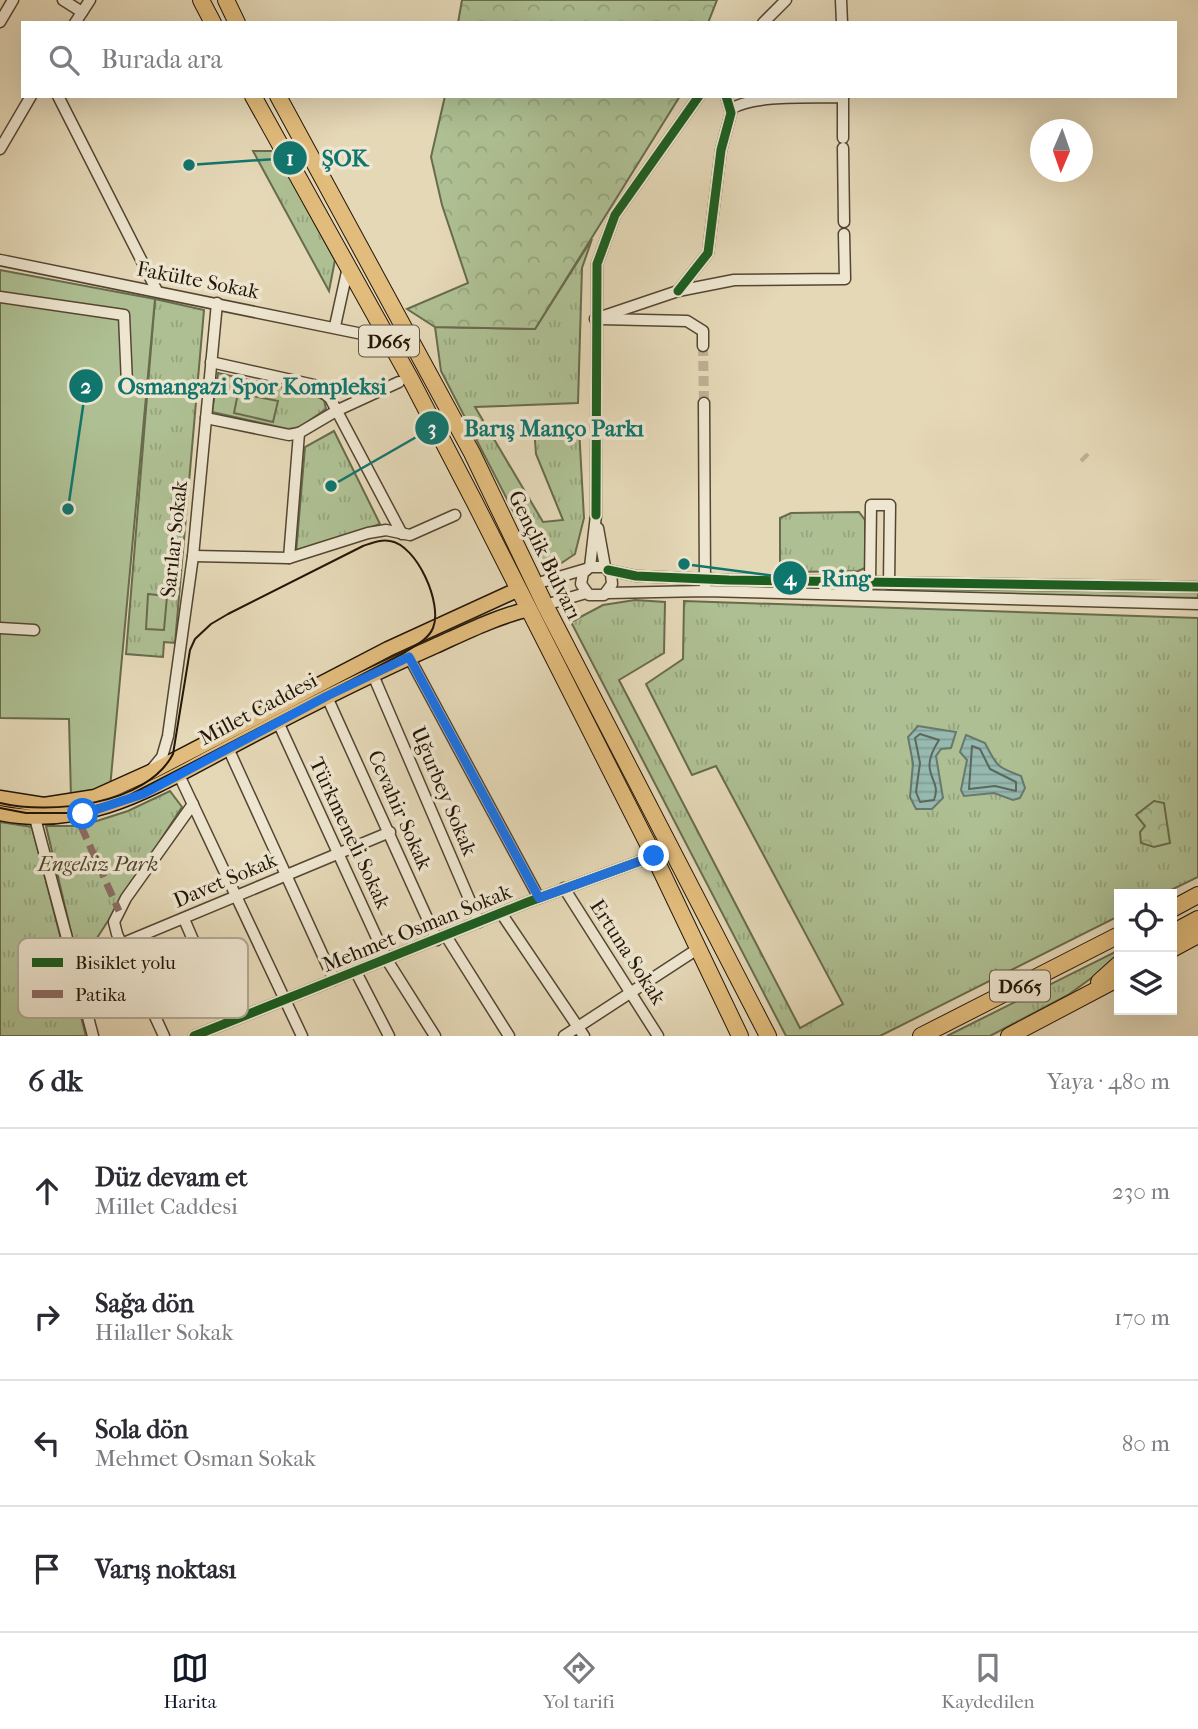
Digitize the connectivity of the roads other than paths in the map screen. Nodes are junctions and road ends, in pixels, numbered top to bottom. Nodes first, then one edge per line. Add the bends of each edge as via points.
1 (13, 0) edge
2 (63, 0) edge
3 (90, 0) edge
4 (201, 0) edge
5 (226, 0) edge
6 (786, 0) edge
7 (841, 0) edge
8 (82, 12) junction
9 (76, 21) edge
10 (211, 21) edge
11 (236, 21) edge
12 (765, 21) edge
13 (842, 21) edge
14 (0, 22) edge
15 (30, 98) edge
16 (59, 98) edge
17 (254, 98) edge
18 (279, 98) edge
19 (698, 98) edge
20 (727, 98) edge
21 (819, 98) edge
22 (843, 98) edge
23 (732, 109) junction
24 (4, 133) edge
25 (0, 149) edge
26 (0, 260) edge
27 (348, 267) junction
28 (678, 290) junction
29 (157, 291) junction
30 (0, 297) edge
31 (217, 303) junction
32 (595, 319) junction
33 (335, 326) junction
34 (387, 339) junction
35 (704, 346) tunnel mouth
36 (211, 362) junction
37 (399, 382) dead end
38 (127, 384) dead end
39 (704, 403) tunnel mouth
40 (338, 410) junction
41 (206, 418) junction
42 (299, 433) junction
43 (455, 515) dead end
44 (596, 515) junction
45 (402, 534) junction
46 (193, 556) junction
47 (289, 558) junction
48 (588, 568) junction
49 (607, 569) junction
50 (705, 579) junction
51 (535, 584) junction
52 (880, 587) junction
53 (1198, 587) edge
54 (519, 589) junction
55 (705, 591) junction
56 (586, 593) junction
57 (608, 593) junction
58 (1198, 604) edge
59 (545, 605) junction
60 (529, 609) junction
61 (0, 628) edge
62 (34, 630) dead end
63 (409, 657) junction
64 (373, 675) junction
65 (327, 696) junction
66 (278, 722) junction
67 (228, 748) junction
68 (149, 773) junction
69 (179, 775) junction
70 (0, 798) edge
71 (193, 804) junction
72 (0, 813) edge
73 (35, 818) junction
74 (390, 832) junction
75 (339, 853) junction
76 (654, 856) junction
77 (288, 874) junction
78 (564, 888) junction
79 (1198, 895) edge
80 (235, 897) junction
81 (539, 898) junction
82 (1177, 906) edge
83 (501, 913) junction
84 (184, 919) junction
85 (1198, 919) edge
86 (479, 922) junction
87 (1177, 930) edge
88 (1198, 935) edge
89 (68, 938) edge
90 (119, 938) edge
91 (136, 938) edge
92 (192, 938) edge
93 (442, 938) junction
94 (1114, 938) edge
95 (1177, 946) edge
96 (699, 948) junction
97 (387, 960) junction
98 (1114, 969) edge
99 (356, 972) junction
100 (334, 980) junction
101 (1114, 981) edge
102 (631, 991) junction
103 (1082, 998) junction
104 (285, 999) junction
105 (729, 1009) junction
106 (248, 1013) edge
107 (88, 1018) edge
108 (156, 1018) edge
109 (227, 1018) edge
110 (236, 1018) edge
111 (228, 1021) junction
112 (581, 1032) edge
113 (93, 1036) edge
114 (164, 1036) edge
115 (194, 1036) edge
116 (302, 1036) edge
117 (388, 1036) edge
118 (435, 1036) edge
119 (509, 1036) edge
120 (564, 1036) edge
121 (659, 1036) edge
122 (731, 1036) edge
123 (740, 1036) edge
124 (768, 1036) edge
125 (921, 1036) edge
126 (1009, 1036) edge

1 - 14 street
2 - 8 street
3 - 8 street
4 - 10 highway
5 - 11 highway
6 - 12 street
7 - 13 street
8 - 9 street
15 - 24 street
16 - 29 street
17 - 27 highway, Gençlik Bulvarı / D665
18 - 51 highway, Gençlik Bulvarı / D665 via 472,453
19 - 32 street via 615,215 597,264
20 - 23 street
21 - 23 street via 772,100
22 - 28 street via 845,279 734,280
23 - 28 street via 721,150 708,253
24 - 25 street
26 - 29 street, Fakülte Sokak
27 - 33 street
27 - 34 highway, Gençlik Bulvarı / D665
28 - 32 street
29 - 31 street, Fakülte Sokak
30 - 38 street via 124,315
31 - 33 street, Fakülte Sokak
31 - 36 street, Sarılar Sokak
32 - 35 street via 687,321 703,331
32 - 44 street
33 - 34 street, Fakülte Sokak
34 - 54 highway, Gençlik Bulvarı / D665
36 - 40 street via 314,385
36 - 41 street, Sarılar Sokak
37 - 40 street
39 - 50 street
40 - 42 street
40 - 45 street
41 - 42 street via 289,435
41 - 46 street, Sarılar Sokak
42 - 47 street
43 - 45 street via 422,531
44 - 48 street
44 - 49 street
45 - 47 street via 386,530 368,533
46 - 47 street
46 - 68 street, Sarılar Sokak via 169,736 162,757
48 - 49 street
48 - 51 street
48 - 56 street via 581,578
49 - 50 street via 636,576
49 - 57 street via 613,579
50 - 52 street
50 - 55 street
51 - 54 highway
51 - 59 highway, Gençlik Bulvarı / D665
52 - 52 street via 890,505 871,505
52 - 53 street
52 - 55 street
52 - 58 street
54 - 60 highway, Gençlik Bulvarı
54 - 68 main road, Millet Caddesi via 388,649
55 - 57 street
56 - 57 street via 597,597
56 - 59 street
59 - 60 highway
59 - 124 highway, Gençlik Bulvarı / D665
60 - 63 main road, Millet Caddesi via 497,618
60 - 76 highway, Gençlik Bulvarı
61 - 62 street
63 - 64 main road, Millet Caddesi
63 - 81 street
64 - 65 main road, Millet Caddesi
64 - 86 street, Uğurbey Sokak
65 - 66 main road, Millet Caddesi
65 - 74 street, Cevahir Sokak
66 - 67 main road, Millet Caddesi
66 - 75 street, Türkmeneli Sokak
67 - 69 main road, Millet Caddesi
67 - 77 street
68 - 70 main road, Millet Caddesi via 71,803 44,805
69 - 71 street
69 - 73 main road, Millet Caddesi via 108,807
71 - 80 street
71 - 90 street via 126,898 114,922
72 - 73 main road, Millet Caddesi
73 - 89 street
74 - 75 street, Davet Sokak
74 - 93 street, Cevahir Sokak
75 - 77 street, Davet Sokak
75 - 97 street, Türkmeneli Sokak
76 - 78 street, Mehmet Osman Sokak
76 - 96 highway, Gençlik Bulvarı
77 - 80 street, Davet Sokak
77 - 100 street
78 - 81 street, Mehmet Osman Sokak
78 - 102 street, Ertuna Sokak
79 - 82 highway
80 - 84 street, Davet Sokak
80 - 104 street
81 - 83 street, Mehmet Osman Sokak
83 - 86 street, Mehmet Osman Sokak
83 - 112 street
84 - 91 street, Davet Sokak
84 - 92 street
85 - 87 highway
86 - 93 street, Mehmet Osman Sokak
88 - 95 highway
93 - 97 street, Mehmet Osman Sokak
93 - 119 street, Cevahir Sokak
94 - 125 highway, D665
96 - 102 street
96 - 105 highway, Gençlik Bulvarı
97 - 99 street, Mehmet Osman Sokak
97 - 118 street, Türkmeneli Sokak
98 - 103 highway
99 - 100 street, Mehmet Osman Sokak
99 - 117 street
100 - 104 street, Mehmet Osman Sokak
101 - 103 highway, D665
102 - 112 street
102 - 121 street, Ertuna Sokak
103 - 126 highway, D665
104 - 106 street, Mehmet Osman Sokak
104 - 116 street
105 - 122 highway
105 - 123 highway, Gençlik Bulvarı
107 - 113 street
108 - 114 street
109 - 111 street
110 - 111 street, Mehmet Osman Sokak
111 - 115 street, Mehmet Osman Sokak
112 - 120 street

